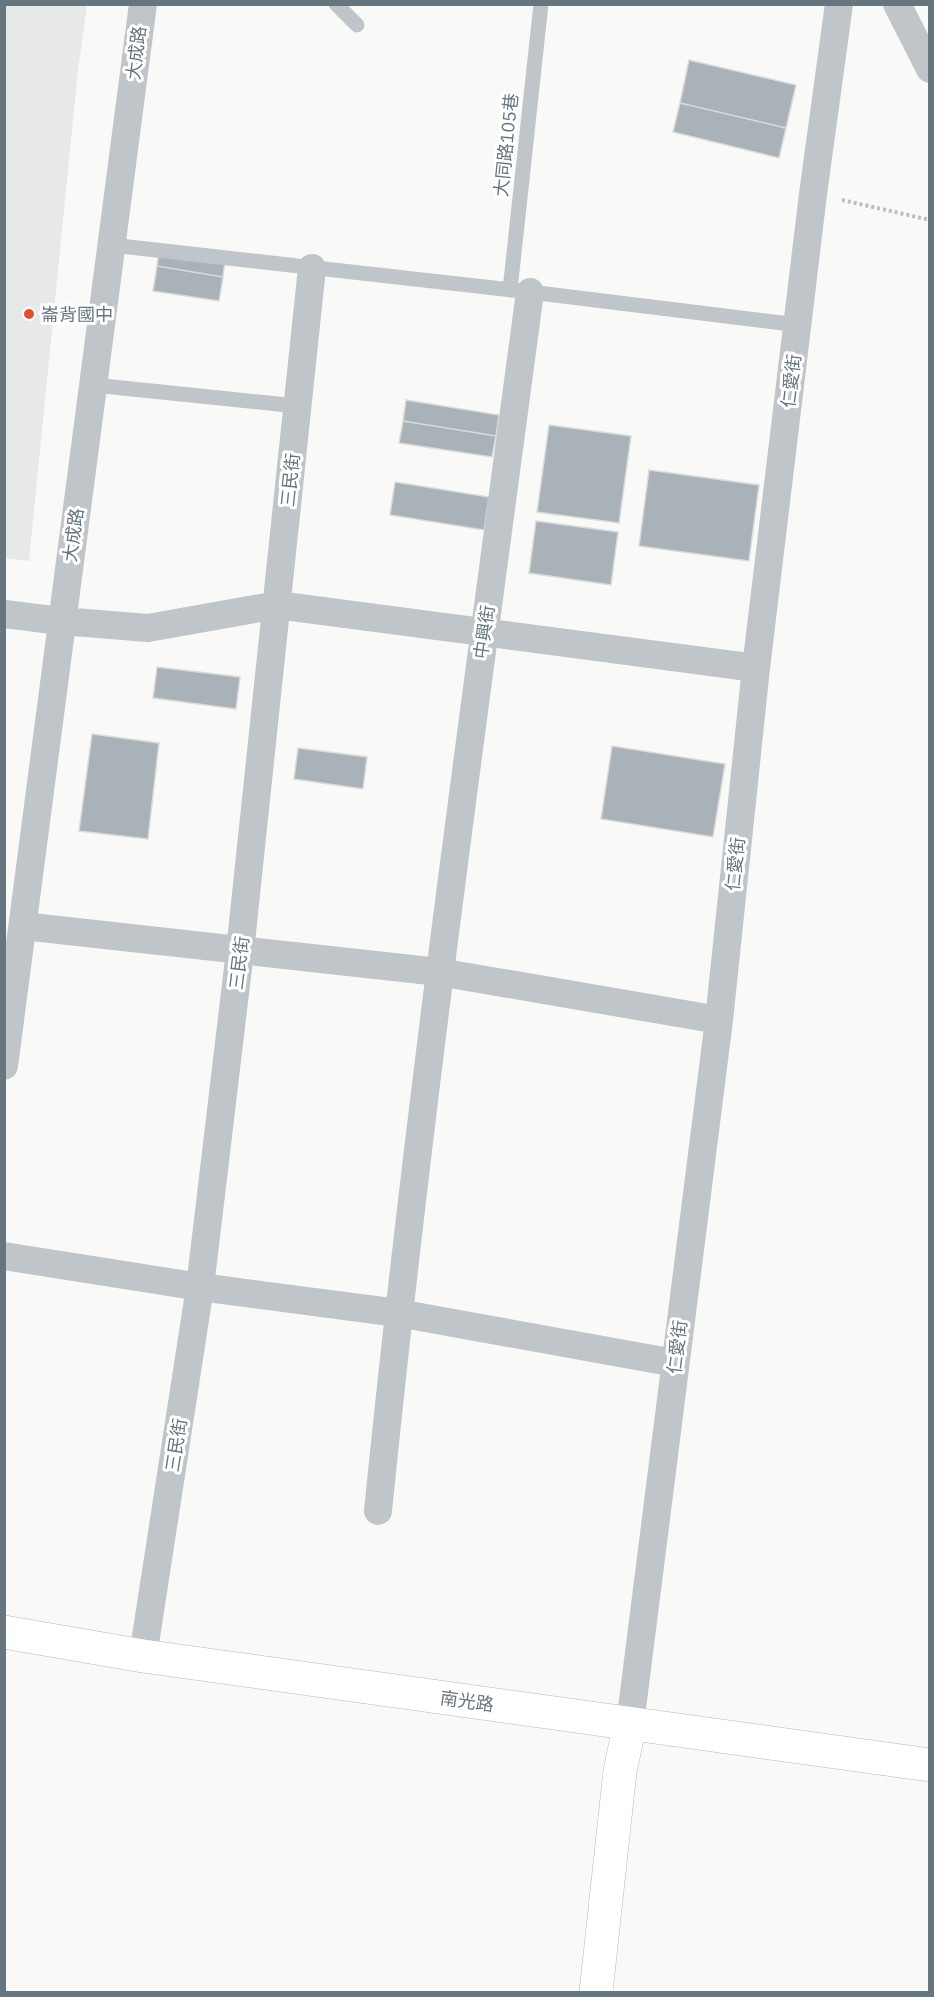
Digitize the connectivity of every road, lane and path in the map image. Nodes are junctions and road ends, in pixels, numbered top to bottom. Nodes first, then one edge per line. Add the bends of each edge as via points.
1 (142, 4) edge
2 (336, 4) edge
3 (541, 4) edge
4 (897, 4) edge
5 (846, 8) edge
6 (357, 25) dead end
7 (930, 69) edge
8 (813, 194) junction
9 (930, 220) edge
10 (111, 245) junction
11 (312, 268) junction
12 (520, 291) junction
13 (798, 325) junction
14 (93, 385) junction
15 (297, 406) junction
16 (277, 604) junction
17 (4, 614) edge
18 (61, 621) junction
19 (484, 631) junction
20 (756, 668) junction
21 (23, 926) junction
22 (240, 951) junction
23 (439, 972) junction
24 (719, 1020) junction
25 (4, 1066) edge
26 (4, 1256) edge
27 (200, 1287) junction
28 (398, 1313) junction
29 (675, 1363) junction
30 (378, 1511) dead end
31 (4, 1632) edge
32 (143, 1656) junction
33 (630, 1724) junction
34 (930, 1765) edge
35 (596, 1992) edge

1 - 10 street, 大成路
2 - 6 lane
3 - 12 lane, 大同路105巷
4 - 7 street
5 - 8 street, 仁愛街
8 - 9 path
8 - 13 street, 仁愛街
10 - 11 lane
10 - 14 street, 大成路
11 - 12 lane
11 - 15 street, 三民街
12 - 13 lane
12 - 19 street, 中興街
13 - 20 street, 仁愛街
14 - 15 lane
14 - 18 street, 大成路
15 - 16 street, 三民街
16 - 18 street via 148,628
16 - 19 street
16 - 22 street, 三民街
17 - 18 street
18 - 21 street, 大成路
19 - 20 street
19 - 23 street, 中興街
20 - 24 street, 仁愛街
21 - 22 street
21 - 25 street, 大成路
22 - 23 street
22 - 27 street, 三民街
23 - 24 street
23 - 28 street
24 - 29 street, 仁愛街
26 - 27 street
27 - 28 street
27 - 32 street, 三民街
28 - 29 street
28 - 30 street
29 - 33 street, 仁愛街
31 - 32 street, 南光路
32 - 33 street, 南光路
33 - 34 street, 南光路
33 - 35 street via 620,1771

